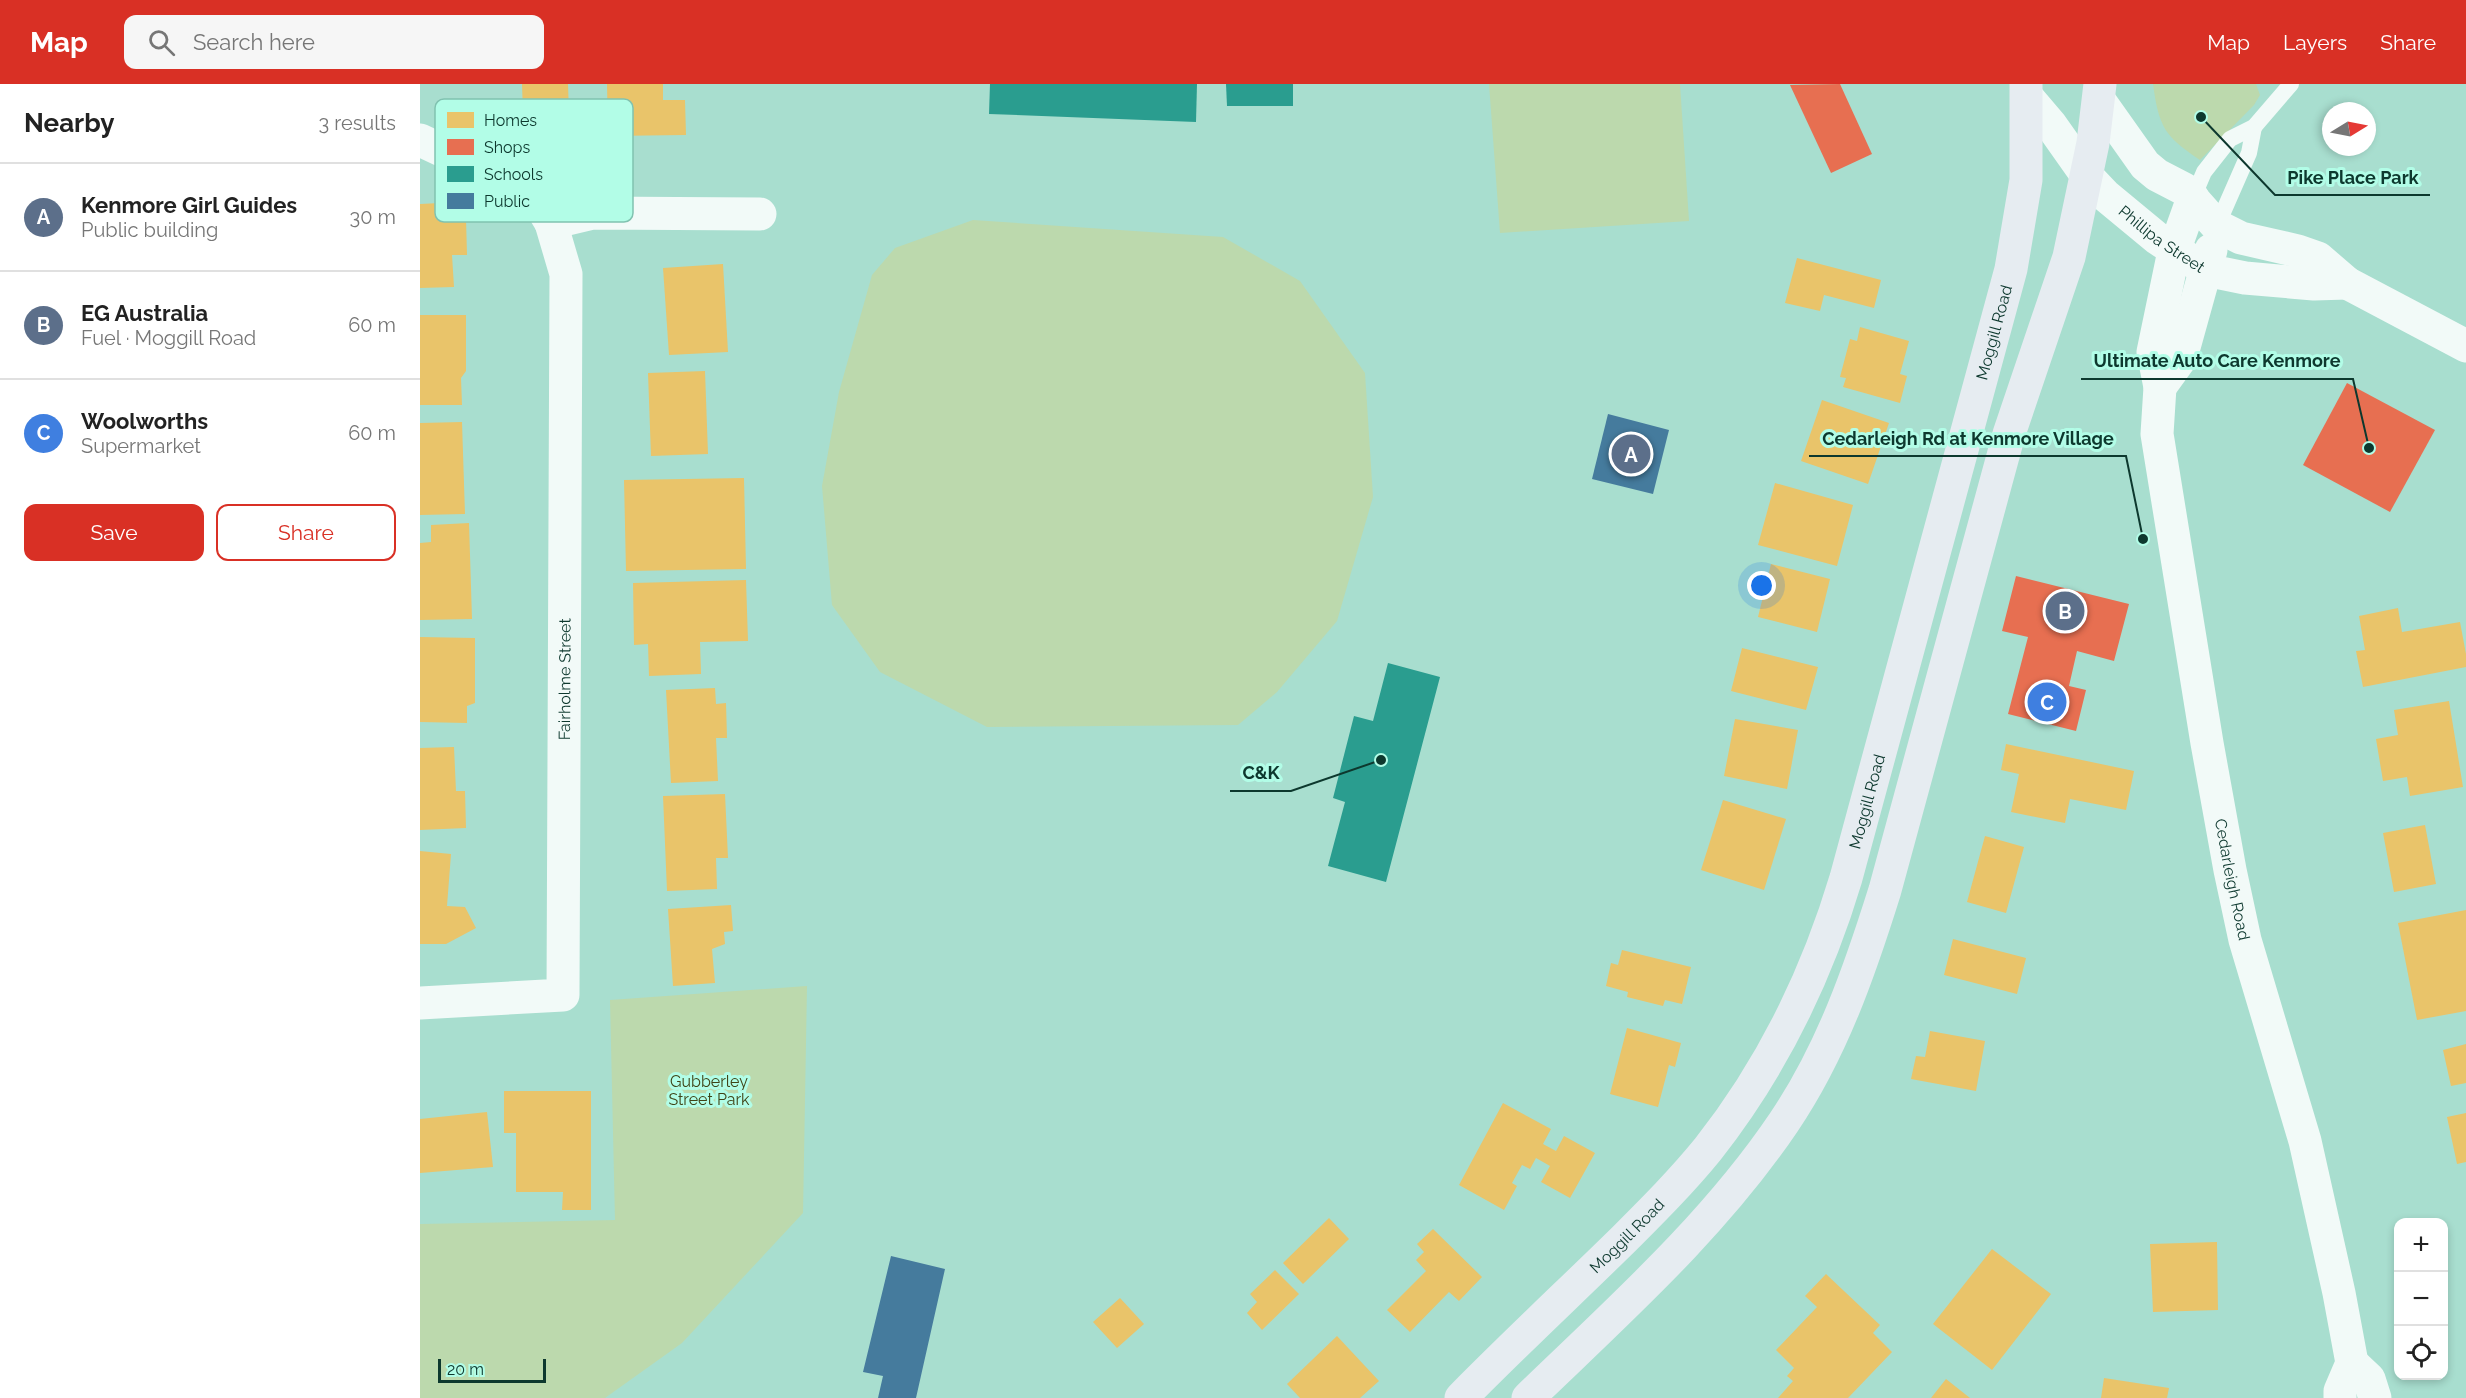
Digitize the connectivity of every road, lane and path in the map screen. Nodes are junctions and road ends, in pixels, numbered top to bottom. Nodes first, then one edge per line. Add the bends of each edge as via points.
1 (2291, 84) edge
2 (2027, 91) edge
3 (2099, 92) edge
4 (2254, 127) junction
5 (420, 140) edge
6 (435, 147) edge
7 (2087, 176) junction
8 (2193, 198) junction
9 (633, 213) edge
10 (760, 214) dead end
11 (555, 222) edge
12 (551, 223) joint
13 (2217, 226) junction
14 (2174, 251) junction
15 (2206, 270) junction
16 (2347, 283) junction
17 (2466, 346) edge
18 (2160, 387) junction
19 (420, 1003) edge
20 (2352, 1363) junction
21 (1461, 1398) edge
22 (1528, 1398) edge
23 (2340, 1398) edge
24 (2375, 1398) edge

1 - 4 lane
2 - 7 street, Phillipa Street
2 - 21 highway, Moggill Road via 2026,180 2011,269 1846,878 1817,961 1772,1052 1708,1149 1656,1207
3 - 7 highway
3 - 8 street, Phillipa Street via 2145,165
4 - 8 lane via 2230,139 2204,172
4 - 13 lane via 2249,153
5 - 6 street
7 - 14 street, Phillipa Street
7 - 22 highway via 2069,257 2009,434 1885,890 1838,1024 1785,1120 1732,1190
8 - 13 street, Phillipa Street
8 - 14 street, Cedarleigh Road
9 - 10 street
11 - 12 street
12 - 19 street, Fairholme Street via 566,274 562,995
13 - 15 street
13 - 16 street, Phillipa Street via 2241,238 2318,258
14 - 15 street, Phillipa Street
14 - 18 street, Cedarleigh Road via 2153,352
15 - 16 street, Phillipa Street via 2228,276 2314,284
15 - 18 street via 2181,358
16 - 17 street, Phillipa Street
18 - 20 street, Cedarleigh Road via 2157,434 2230,870 2246,940 2305,1141
20 - 23 street
20 - 24 street, Cedarleigh Road via 2369,1379

